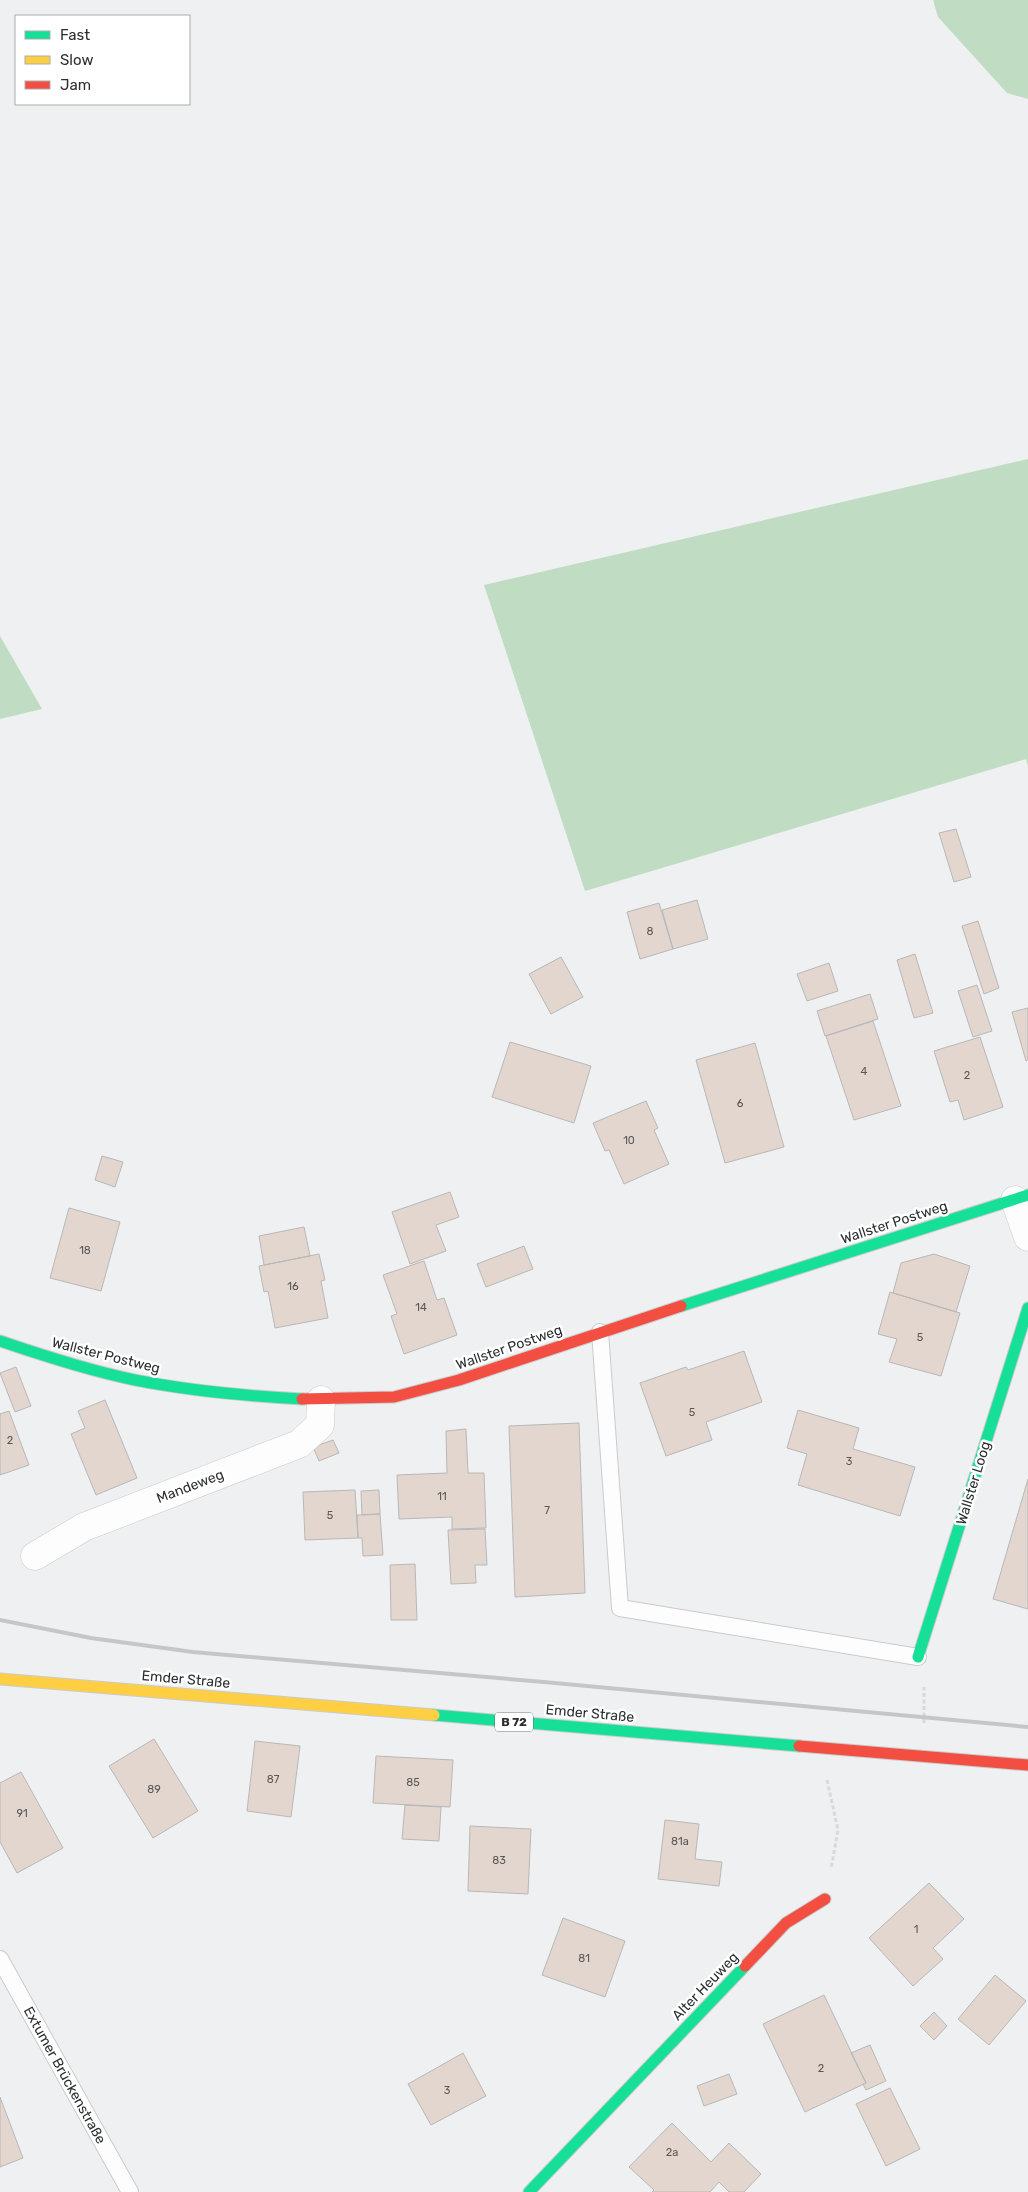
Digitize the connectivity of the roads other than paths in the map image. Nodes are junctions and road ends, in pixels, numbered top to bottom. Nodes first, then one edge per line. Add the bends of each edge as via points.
1 (1021, 1198) edge
2 (1028, 1238) edge
3 (1028, 1308) edge
4 (600, 1332) junction
5 (0, 1341) edge
6 (321, 1400) junction
7 (35, 1556) dead end
8 (918, 1657) joint
9 (0, 1679) edge
10 (1028, 1765) edge
11 (825, 1899) road end
12 (0, 1959) edge
13 (130, 2192) edge
14 (529, 2192) edge

1 - 2 street
1 - 4 street, Wallster Postweg
3 - 8 street, Wallster Loog
4 - 6 street, Wallster Postweg via 459,1380 394,1397
4 - 8 lane via 620,1608
5 - 6 street, Wallster Postweg via 134,1380 229,1395
6 - 7 street, Mandeweg via 320,1425 299,1444 84,1527
9 - 10 street, Emder Straße / B 72
11 - 14 street, Alter Heuweg via 786,1923
12 - 13 lane, Extumer Brückenstraße

